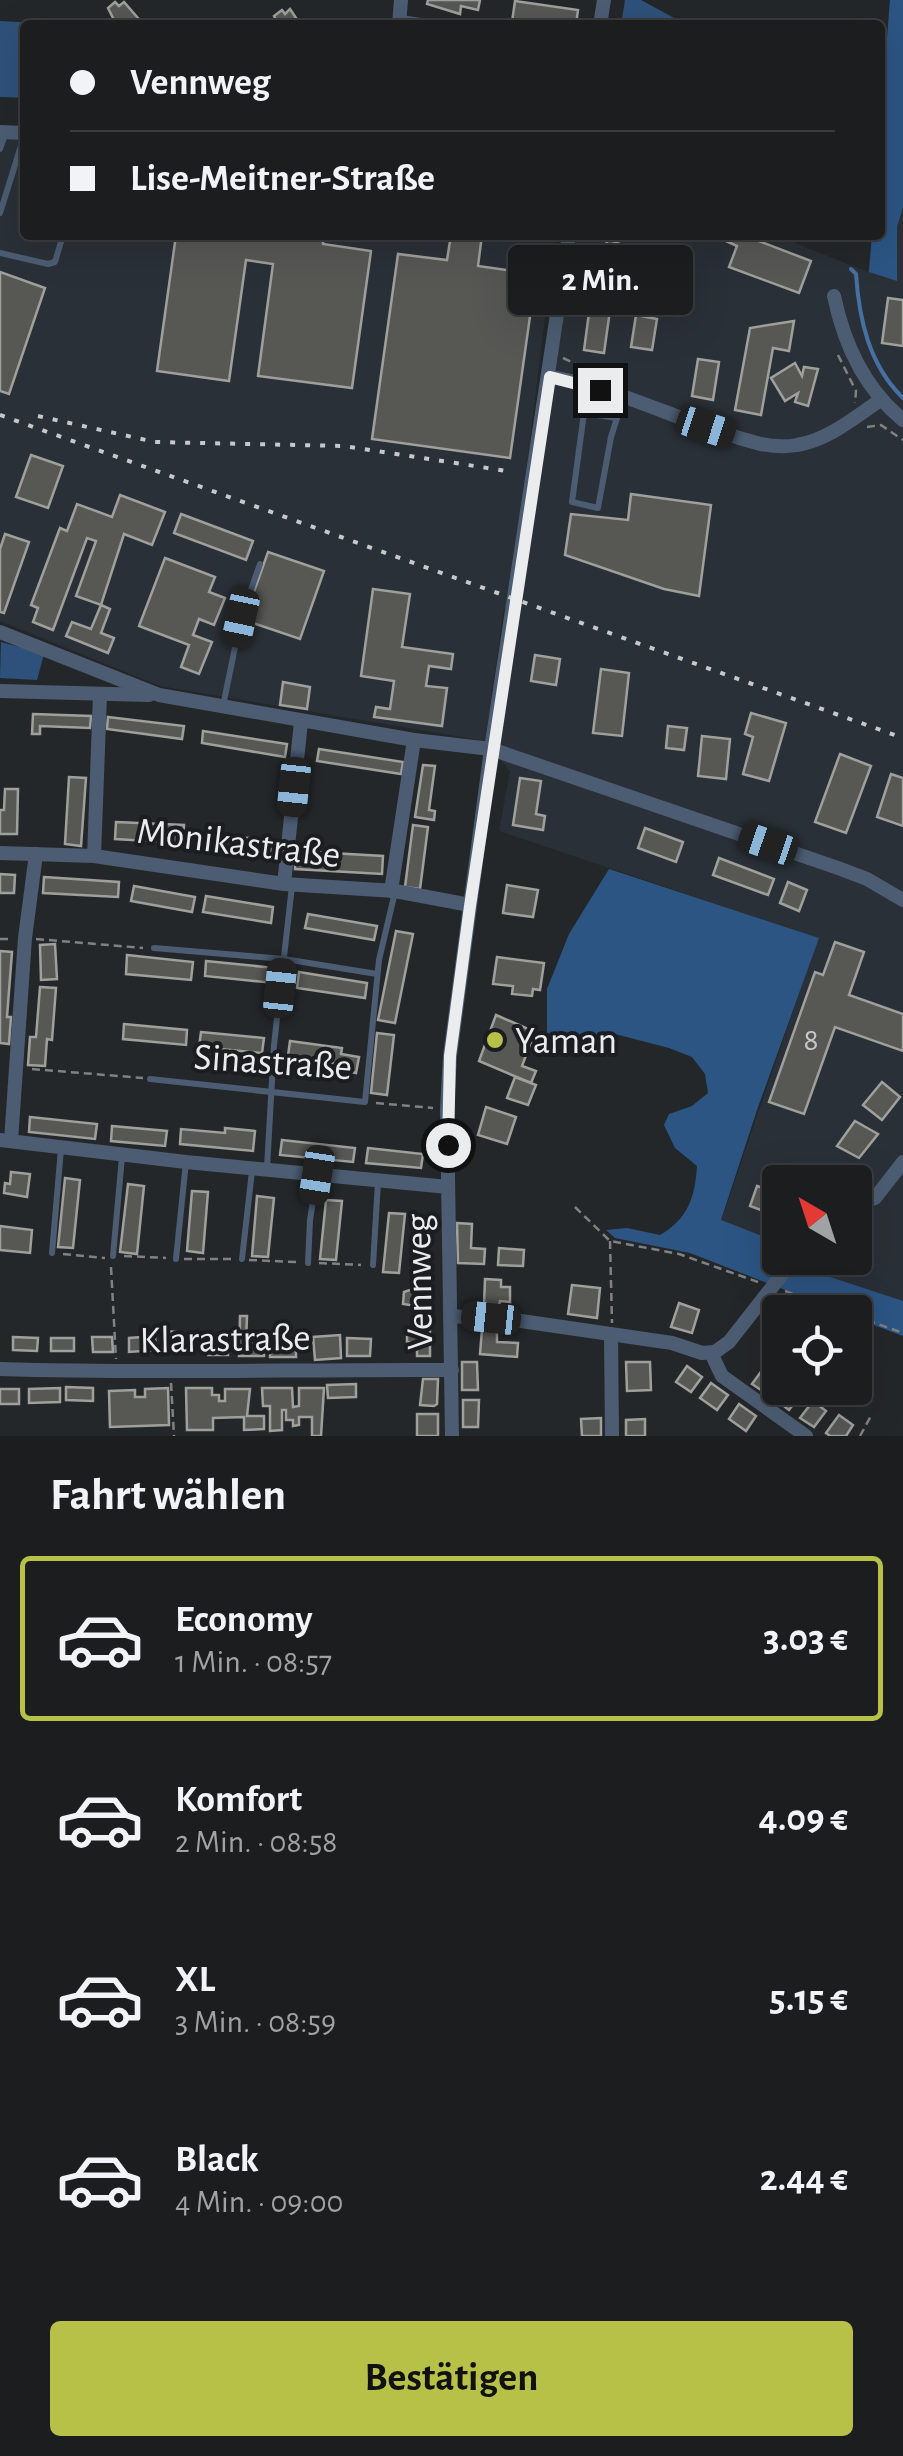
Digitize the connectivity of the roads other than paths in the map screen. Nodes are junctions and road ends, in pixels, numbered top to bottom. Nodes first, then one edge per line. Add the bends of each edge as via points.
1 (3, 132) edge
2 (0, 149) edge
3 (20, 149) edge
4 (0, 212) edge
5 (62, 240) edge
6 (569, 240) edge
7 (0, 252) edge
8 (834, 296) dead end
9 (550, 377) junction
10 (624, 398) junction
11 (879, 401) junction
12 (617, 418) junction
13 (903, 420) edge
14 (260, 564) dead end
15 (0, 632) edge
16 (0, 691) edge
17 (100, 695) junction
18 (159, 695) junction
19 (222, 707) junction
20 (302, 722) junction
21 (414, 740) junction
22 (492, 749) junction
23 (0, 852) edge
24 (36, 854) junction
25 (94, 856) junction
26 (288, 884) junction
27 (393, 891) junction
28 (903, 900) edge
29 (470, 906) junction
30 (154, 948) road end
31 (284, 959) junction
32 (377, 974) junction
33 (150, 1079) road end
34 (271, 1092) junction
35 (6, 1141) edge
36 (61, 1148) junction
37 (122, 1155) junction
38 (186, 1162) junction
39 (903, 1162) edge
40 (260, 1168) junction
41 (317, 1175) junction
42 (378, 1181) junction
43 (448, 1187) junction
44 (872, 1199) edge
45 (52, 1253) road end
46 (114, 1256) road end
47 (176, 1259) road end
48 (242, 1259) road end
49 (308, 1262) road end
50 (372, 1265) road end
51 (782, 1275) edge
52 (451, 1316) junction
53 (611, 1335) junction
54 (712, 1352) junction
55 (0, 1370) edge
56 (452, 1370) junction
57 (452, 1436) edge
58 (612, 1436) edge
59 (806, 1436) edge

1 - 2 lane
3 - 4 lane
5 - 7 lane via 55,262 48,264
6 - 9 street, Vennweg
8 - 11 street via 842,330
9 - 10 street
9 - 22 street, Vennweg
10 - 11 street via 778,446 812,442
10 - 12 lane
11 - 13 street
12 - 12 lane via 598,508 572,502 584,413
14 - 19 lane
15 - 18 street
16 - 17 street
17 - 18 street
17 - 25 street
18 - 19 street
19 - 20 street
20 - 21 street
20 - 26 street
21 - 22 street
21 - 27 street
22 - 28 street via 838,868
22 - 29 street, Vennweg
23 - 24 street, Monikastraße
24 - 25 street, Monikastraße
24 - 35 street
25 - 26 street, Monikastraße
26 - 27 street, Monikastraße
26 - 31 lane
27 - 29 street, Monikastraße
27 - 32 lane, Sinastraße
29 - 43 street, Vennweg via 450,1056
30 - 31 lane
31 - 32 lane
31 - 34 lane
32 - 34 lane, Sinastraße via 364,1102
33 - 34 lane, Sinastraße
34 - 40 lane
35 - 36 street
36 - 37 street
36 - 45 lane
37 - 38 street
37 - 46 lane
38 - 40 street
38 - 47 lane
39 - 44 street
40 - 41 street
40 - 48 lane
41 - 42 street
41 - 49 lane
42 - 43 street
42 - 50 lane
43 - 52 street, Vennweg
51 - 54 street via 728,1342
52 - 53 street
52 - 56 street, Vennweg
53 - 54 street
53 - 58 street
54 - 59 street via 722,1376
55 - 56 street, Klarastraße
56 - 57 street, Vennweg

